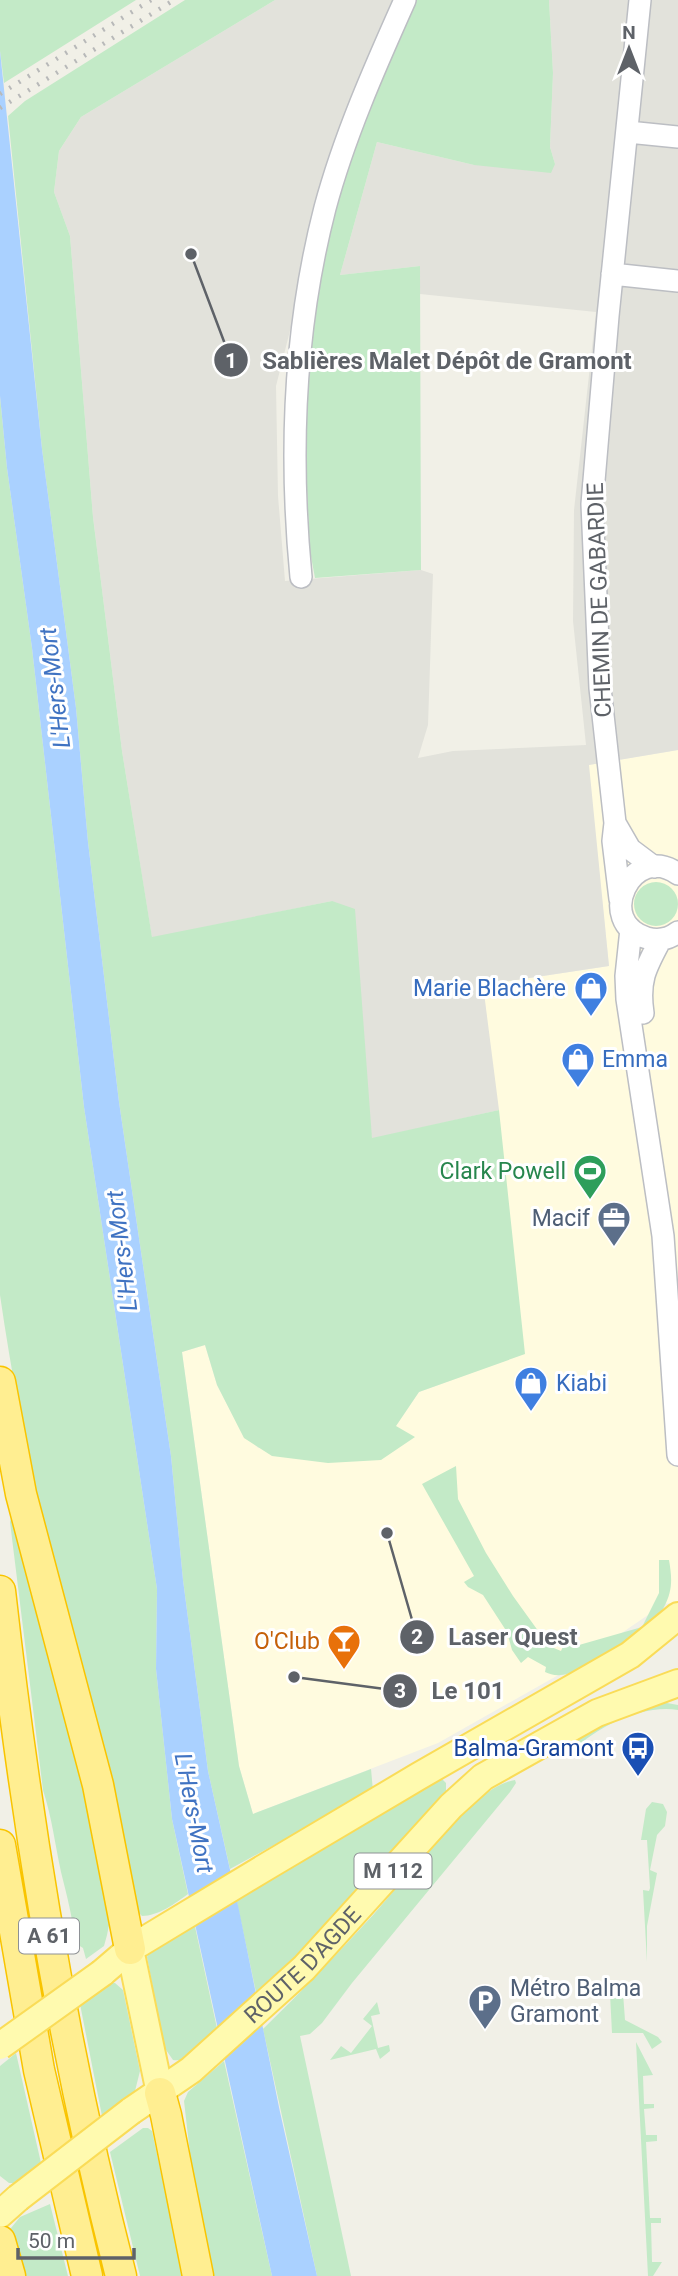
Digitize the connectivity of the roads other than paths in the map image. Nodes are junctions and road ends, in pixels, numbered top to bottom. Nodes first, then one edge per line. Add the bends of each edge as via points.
1 (405, 0) edge
2 (640, 0) edge
3 (628, 132) junction
4 (678, 138) edge
5 (612, 274) junction
6 (678, 281) edge
7 (301, 576) dead end
8 (615, 823) junction
9 (670, 869) edge
10 (620, 899) junction
11 (631, 929) junction
12 (670, 936) edge
13 (678, 1253) edge
14 (0, 1382) edge
15 (678, 1455) edge
16 (0, 1591) edge
17 (678, 1616) edge
18 (678, 1622) edge
19 (678, 1642) edge
20 (678, 1683) edge
21 (0, 1845) edge
22 (130, 1950) junction
23 (0, 2046) edge
24 (160, 2093) junction
25 (9, 2206) edge
26 (0, 2241) edge
27 (10, 2276) edge
28 (87, 2276) edge
29 (121, 2276) edge
30 (198, 2276) edge

1 - 7 street via 326,206 304,305 295,435
2 - 3 street, CHEMIN DE GABARDIE
3 - 4 street
3 - 5 street, CHEMIN DE GABARDIE
5 - 6 street
5 - 8 street, CHEMIN DE GABARDIE via 592,504 600,688
8 - 9 street, CHEMIN DE GABARDIE via 630,849
8 - 10 street, CHEMIN DE GABARDIE
9 - 10 street via 635,874
10 - 11 street, CHEMIN DE GABARDIE via 622,915
11 - 12 street via 640,936
11 - 15 street via 627,999 663,1236
12 - 13 street via 643,973 640,988
14 - 22 highway via 21,1494 98,1785
16 - 29 highway, A 61 via 54,1968
17 - 22 main road, M 112 via 630,1655
18 - 19 main road
20 - 24 main road, ROUTE D'AGDE / M 112 via 597,1713 483,1777 451,1806 304,1968
21 - 28 highway, A 61 via 39,2070
22 - 23 main road, M 112, bridge
22 - 24 main road
24 - 25 main road, ROUTE D'AGDE / M 112, bridge
24 - 30 highway
26 - 27 highway

